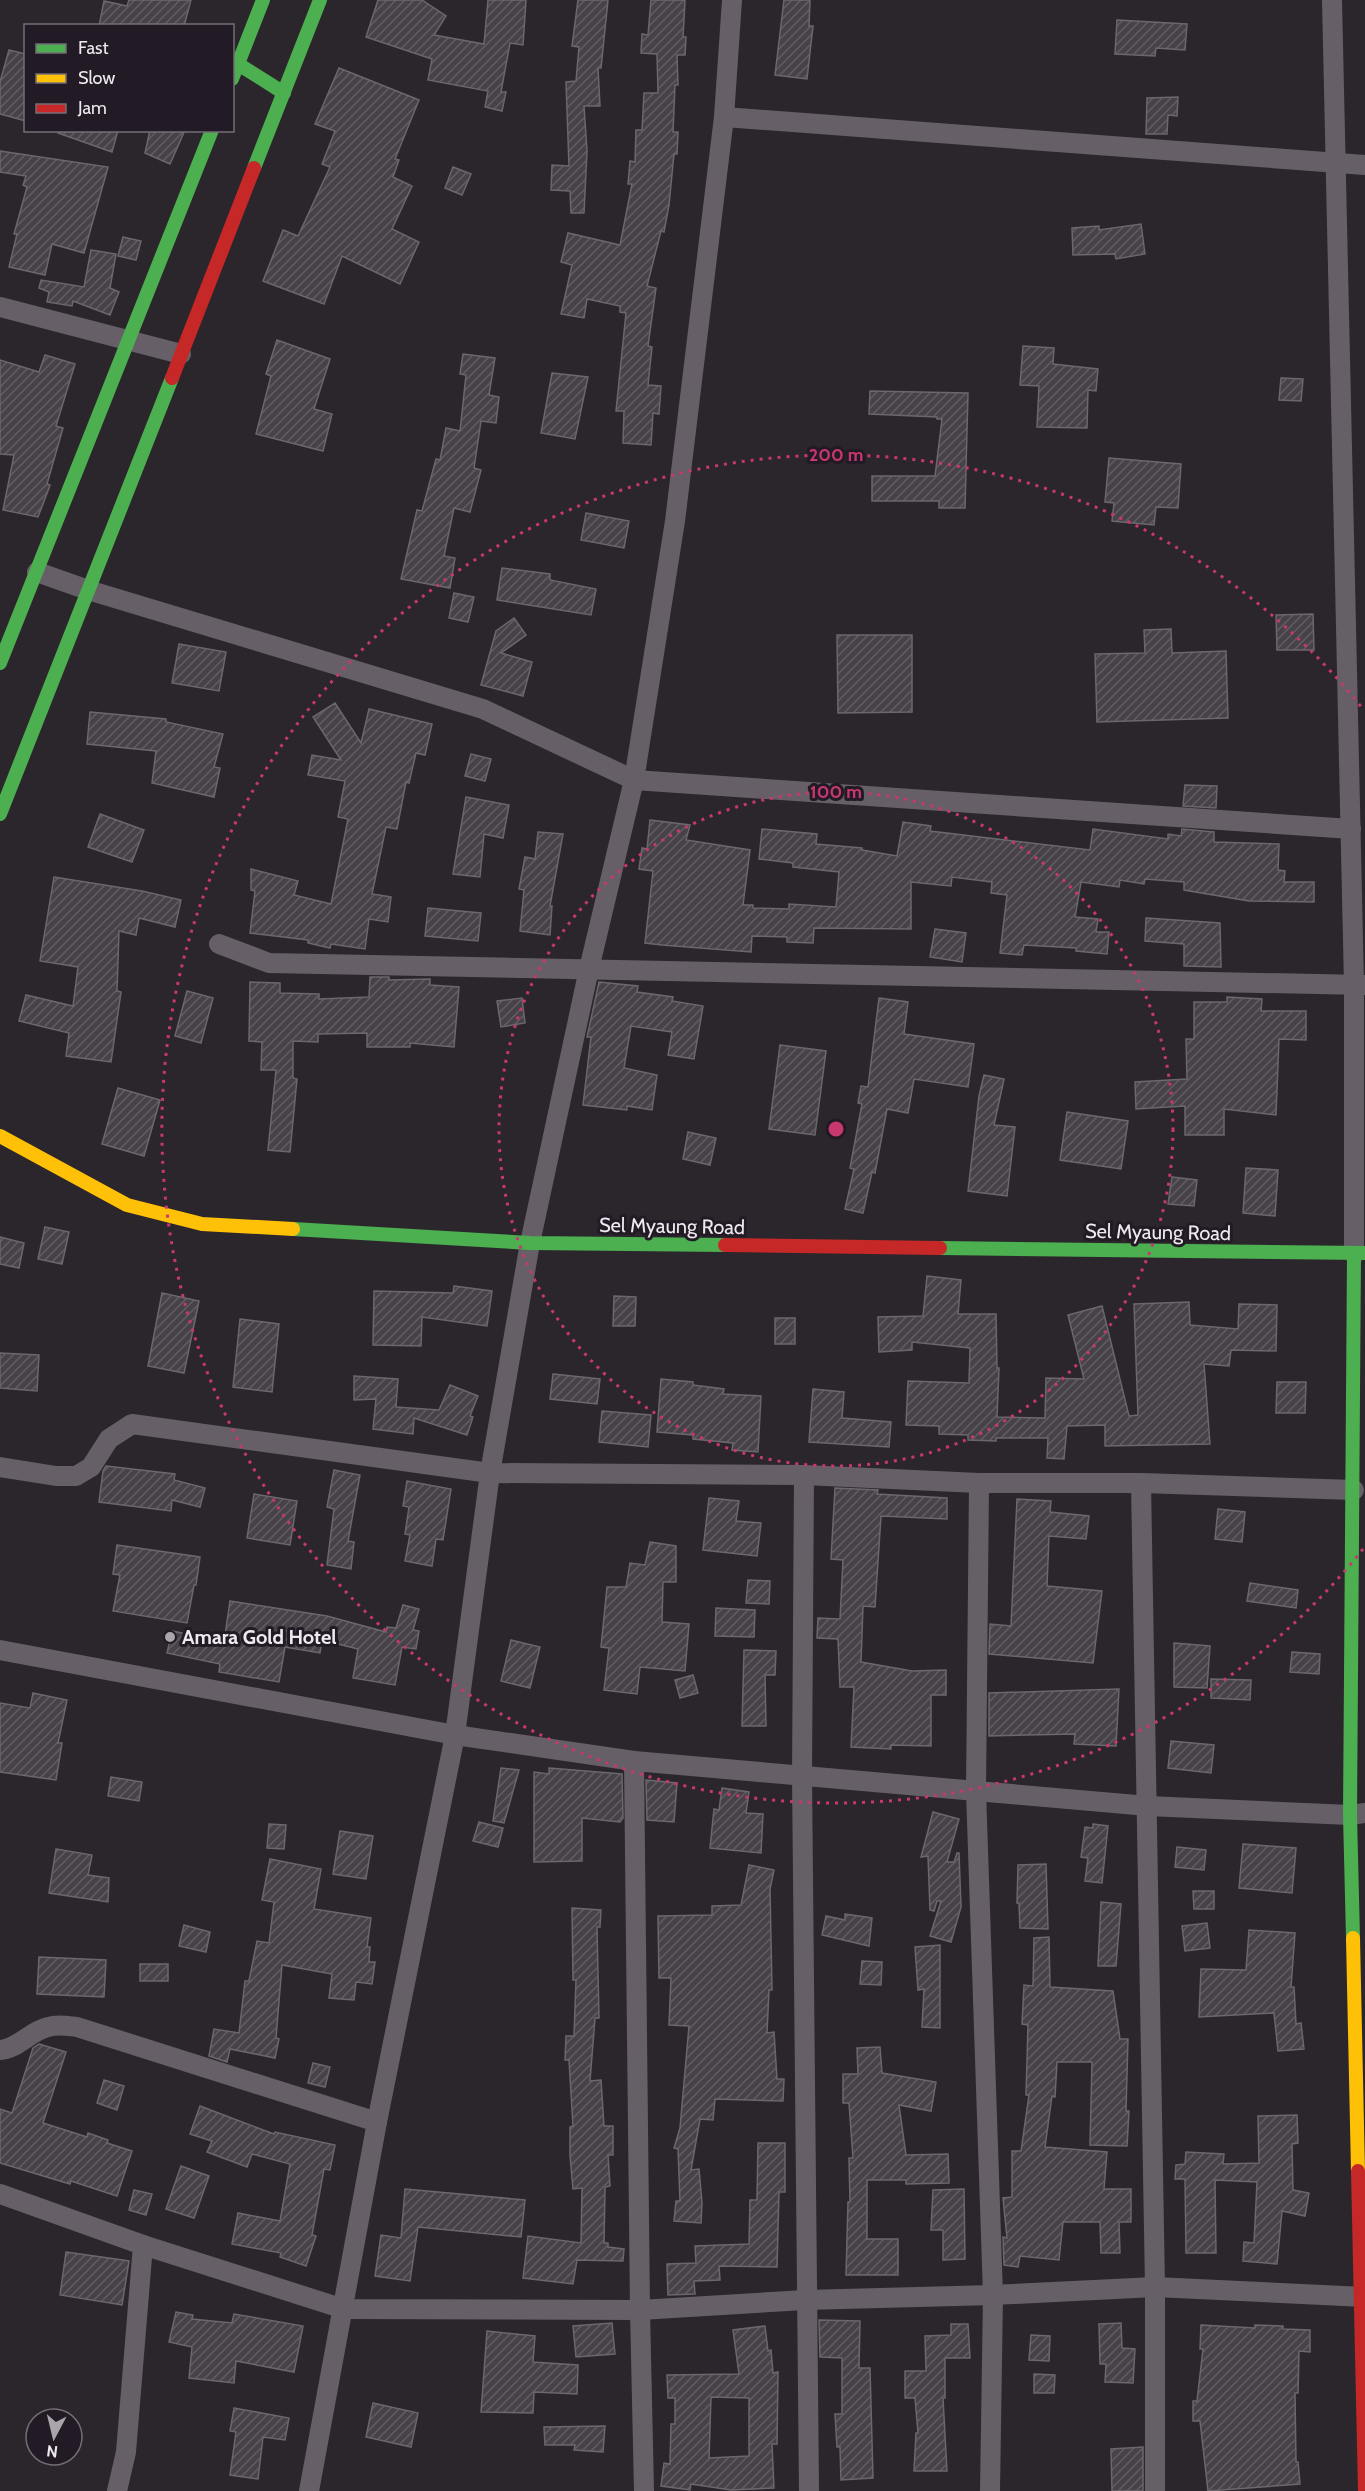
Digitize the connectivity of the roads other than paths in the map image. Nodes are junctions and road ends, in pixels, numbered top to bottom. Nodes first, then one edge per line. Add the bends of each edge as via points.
1 (263, 0) edge
2 (320, 0) edge
3 (732, 0) edge
4 (1332, 0) edge
5 (238, 64) junction
6 (234, 74) edge
7 (284, 93) junction
8 (724, 117) junction
9 (211, 132) edge
10 (1335, 163) junction
11 (1365, 165) edge
12 (0, 307) edge
13 (127, 342) junction
14 (181, 354) junction
15 (37, 572) junction
16 (88, 590) junction
17 (0, 663) edge
18 (634, 780) junction
19 (0, 814) edge
20 (1351, 829) junction
21 (219, 944) dead end
22 (589, 969) junction
23 (1360, 985) edge
24 (0, 1136) edge
25 (530, 1243) junction
26 (1360, 1254) edge
27 (0, 1467) edge
28 (490, 1473) junction
29 (804, 1475) junction
30 (979, 1483) junction
31 (1141, 1483) junction
32 (1354, 1490) junction
33 (0, 1650) edge
34 (455, 1735) junction
35 (634, 1761) junction
36 (802, 1776) junction
37 (976, 1791) junction
38 (1148, 1806) junction
39 (1358, 1814) edge
40 (0, 2050) edge
41 (377, 2122) junction
42 (0, 2194) edge
43 (143, 2245) junction
44 (1155, 2287) junction
45 (993, 2295) junction
46 (1362, 2297) edge
47 (805, 2300) junction
48 (344, 2309) junction
49 (640, 2310) junction
50 (117, 2491) edge
51 (309, 2491) edge
52 (644, 2491) edge
53 (809, 2491) edge
54 (990, 2491) edge
55 (1155, 2491) edge
56 (1365, 2491) edge

1 - 5 main road
2 - 7 main road
3 - 8 street
4 - 10 street
5 - 6 main road
5 - 7 main road
7 - 14 main road
8 - 10 street
8 - 18 street via 675,521
9 - 13 main road
10 - 11 street
10 - 20 street
12 - 13 street
13 - 14 street
13 - 15 main road
14 - 16 main road
15 - 16 street
15 - 17 main road
16 - 18 street via 483,709
16 - 19 main road
18 - 20 street
18 - 22 street
20 - 23 street
21 - 22 street via 269,963
22 - 23 street
22 - 25 street
23 - 26 street
24 - 25 main road, Sel Myaung Road via 127,1206 202,1224
25 - 26 main road, Sel Myaung Road
25 - 28 street
26 - 32 main road
27 - 28 street via 76,1476 91,1467 109,1439 132,1424
28 - 29 street
28 - 34 street
29 - 30 street
29 - 36 street
30 - 31 street
30 - 37 street
31 - 32 street
31 - 38 street
32 - 39 main road
33 - 34 street
34 - 35 street
34 - 41 street
35 - 36 street
35 - 49 street
36 - 37 street
36 - 47 street
37 - 38 street
37 - 45 street
38 - 39 street
38 - 44 street
39 - 46 main road
40 - 41 street via 9,2050 45,2027 77,2027
41 - 48 street
42 - 43 street
43 - 48 street
43 - 50 street via 126,2452
44 - 45 street
44 - 46 street
44 - 55 street
45 - 47 street
45 - 54 street
46 - 56 main road
47 - 49 street
47 - 53 street
48 - 49 street
48 - 51 street
49 - 52 street

